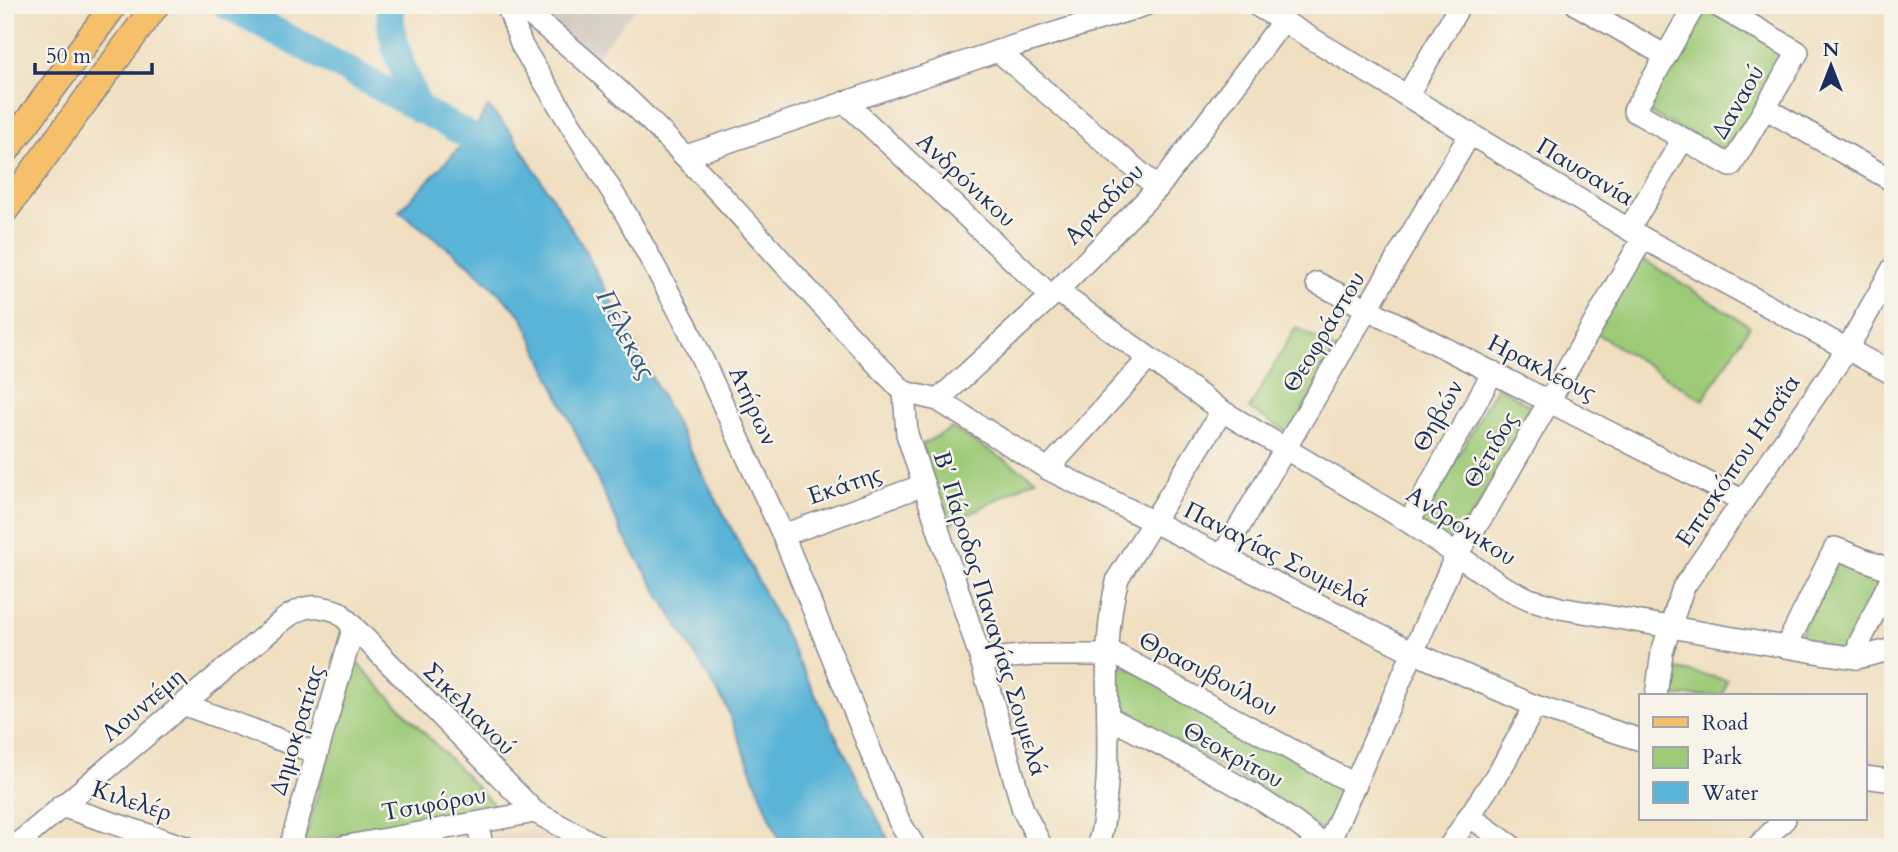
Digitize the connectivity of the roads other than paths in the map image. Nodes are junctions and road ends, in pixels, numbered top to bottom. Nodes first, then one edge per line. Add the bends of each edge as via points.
1 (114, 5) edge
2 (156, 5) edge
3 (507, 5) edge
4 (517, 5) edge
5 (1145, 5) edge
6 (1256, 5) edge
7 (1460, 5) edge
8 (1577, 5) edge
9 (1696, 5) edge
10 (1716, 5) edge
11 (1751, 14) edge
12 (1283, 21) junction
13 (998, 51) junction
14 (1666, 56) junction
15 (1407, 96) junction
16 (845, 102) junction
17 (1765, 108) junction
18 (1470, 134) junction
19 (1683, 139) junction
20 (5, 152) edge
21 (685, 156) junction
22 (1893, 181) edge
23 (1158, 188) junction
24 (5, 210) edge
25 (1636, 234) junction
26 (1893, 268) edge
27 (1317, 283) dead end
28 (1054, 294) junction
29 (1369, 309) junction
30 (1846, 351) junction
31 (1149, 358) junction
32 (1493, 372) junction
33 (1893, 374) edge
34 (904, 392) junction
35 (938, 400) junction
36 (1549, 401) junction
37 (1222, 411) junction
38 (1285, 448) junction
39 (1048, 469) junction
40 (924, 485) junction
41 (1742, 500) junction
42 (1151, 522) junction
43 (1409, 522) junction
44 (783, 535) junction
45 (1456, 555) junction
46 (1222, 556) junction
47 (1893, 573) edge
48 (308, 605) joint
49 (1669, 625) junction
50 (353, 629) junction
51 (1786, 647) junction
52 (1893, 649) edge
53 (1415, 653) junction
54 (1109, 654) junction
55 (1857, 658) junction
56 (981, 660) junction
57 (1656, 694) edge
58 (185, 705) junction
59 (1535, 706) junction
60 (1108, 718) junction
61 (1639, 739) edge
62 (316, 753) junction
63 (1867, 777) edge
64 (1893, 781) edge
65 (1356, 785) junction
66 (61, 806) junction
67 (535, 812) junction
68 (1469, 816) junction
69 (1784, 820) edge
70 (478, 823) junction
71 (14, 847) edge
72 (185, 847) edge
73 (290, 847) edge
74 (342, 847) edge
75 (482, 847) edge
76 (600, 847) edge
77 (915, 847) edge
78 (1042, 847) edge
79 (1097, 847) edge
80 (1327, 847) edge
81 (1449, 847) edge
82 (1513, 847) edge
83 (1757, 847) edge

1 - 20 main road
2 - 24 main road
3 - 44 street, Ατήρων via 522,46 626,214 686,324
4 - 21 street via 569,46
5 - 13 street
6 - 12 street, Παυσανία
7 - 15 street
8 - 14 street
9 - 14 street, Δαναού
10 - 11 street, Δαναού
11 - 17 street, Δαναού via 1797,52
12 - 15 street, Παυσανία
12 - 23 street, Αρκαδίου
13 - 16 street
13 - 23 street
14 - 19 street, Δαναού via 1634,111
15 - 18 street, Παυσανία
16 - 21 street
16 - 28 street, Ανδρόνικου
17 - 19 street, Δαναού via 1731,166
17 - 22 street
18 - 25 street, Παυσανία
18 - 29 street, Θεοφράστου
19 - 25 street, Θέτιδος
21 - 34 street
23 - 28 street, Αρκαδίου
25 - 30 street, Παυσανία
25 - 36 street, Θέτιδος
26 - 30 street, Επισκόπου Ησαΐα
27 - 29 street, Ηρακλέους
28 - 31 street, Ανδρόνικου
28 - 35 street, Αρκαδίου
29 - 32 street, Ηρακλέους
29 - 38 street, Θεοφράστου
30 - 33 street, Παυσανία
30 - 41 street, Επισκόπου Ησαΐα
31 - 37 street, Ανδρόνικου
31 - 39 street
32 - 36 street, Ηρακλέους
32 - 43 street, Θηβών
34 - 35 street, Παναγίας Σουμελά
34 - 40 street, Β΄ Πάροδος Παναγίας Σουμελά via 907,434
35 - 39 street, Παναγίας Σουμελά
36 - 41 street, Ηρακλέους
36 - 45 street, Θέτιδος
37 - 38 street, Ανδρόνικου
37 - 42 street
38 - 43 street, Ανδρόνικου
38 - 46 street, Θεοφράστου
39 - 42 street, Παναγίας Σουμελά
40 - 44 street, Εκάτης
40 - 56 street, Β΄ Πάροδος Παναγίας Σουμελά
41 - 49 street, Επισκόπου Ησαΐα via 1683,588
42 - 46 street, Παναγίας Σουμελά
42 - 54 street via 1118,578 1110,609
43 - 45 street, Ανδρόνικου
44 - 77 street, Ατήρων via 862,736
45 - 49 street, Ανδρόνικου via 1529,599
45 - 53 street, Θέτιδος
46 - 53 street, Παναγίας Σουμελά
47 - 51 street via 1835,548
47 - 55 street via 1858,644
48 - 50 street, Σικελιανού via 339,612
48 - 58 street, Λουντέμη via 282,621
49 - 51 street, Ανδρόνικου
49 - 57 street, Επισκόπου Ησαΐα
50 - 62 street, Δημοκρατίας
50 - 67 street, Σικελιανού
51 - 55 street, Ανδρόνικου
52 - 55 street, Ανδρόνικου
53 - 59 street, Παναγίας Σουμελά
53 - 65 street, Θέτιδος
54 - 56 street, Θρασυβούλου
54 - 60 street
54 - 65 street, Θρασυβούλου via 1129,660
56 - 78 street, Β΄ Πάροδος Παναγίας Σουμελά via 1023,810
58 - 62 street
58 - 66 street, Λουντέμη
59 - 61 street, Παναγίας Σουμελά
59 - 68 street
60 - 79 street via 1104,820
60 - 80 street, Θεοκρίτου via 1247,790
62 - 73 street, Δημοκρατίας
63 - 64 street
65 - 80 street, Θέτιδος
66 - 71 street, Λουντέμη
66 - 72 street, Κιλελέρ
67 - 70 street, Τσιφόρου
67 - 76 street, Σικελιανού
68 - 81 street
68 - 82 street
69 - 83 street
70 - 74 street, Τσιφόρου
70 - 75 street

